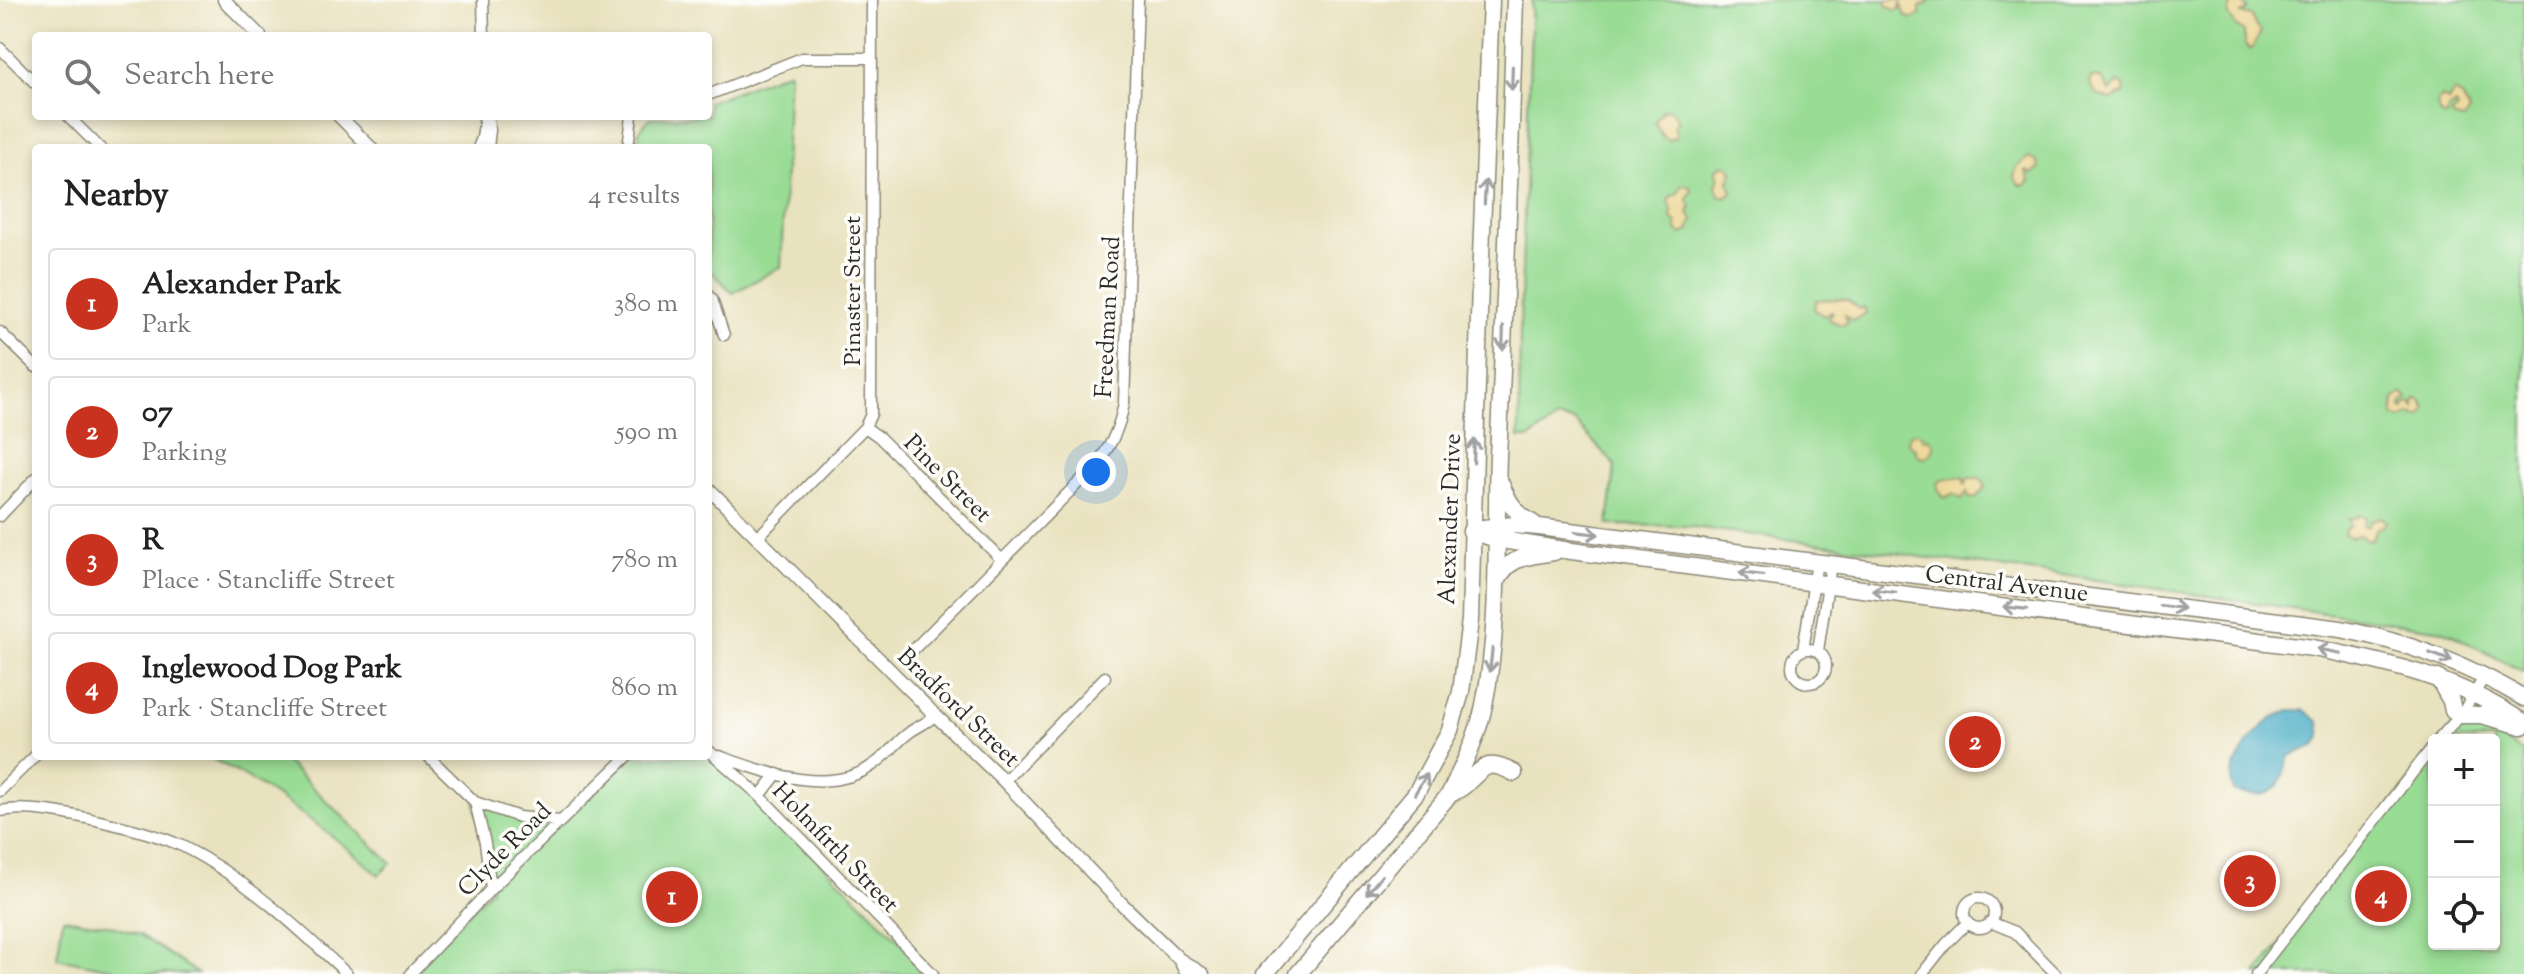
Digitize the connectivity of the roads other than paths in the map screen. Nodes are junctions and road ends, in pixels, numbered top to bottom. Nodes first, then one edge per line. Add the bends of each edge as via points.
1 (224, 0) edge
2 (483, 0) edge
3 (872, 0) edge
4 (1138, 0) edge
5 (1491, 0) edge
6 (1515, 0) edge
7 (256, 32) edge
8 (484, 32) edge
9 (0, 48) edge
10 (872, 58) junction
11 (32, 80) edge
12 (712, 93) edge
13 (72, 120) edge
14 (343, 120) edge
15 (485, 120) edge
16 (487, 120) edge
17 (632, 120) edge
18 (96, 144) edge
19 (367, 144) edge
20 (480, 144) edge
21 (488, 144) edge
22 (628, 144) edge
23 (712, 299) edge
24 (0, 332) edge
25 (724, 335) dead end
26 (32, 363) edge
27 (865, 427) junction
28 (1497, 476) junction
29 (32, 482) edge
30 (712, 492) edge
31 (0, 516) edge
32 (1539, 527) junction
33 (1471, 530) junction
34 (1496, 532) junction
35 (757, 538) junction
36 (1564, 550) junction
37 (1002, 560) junction
38 (1824, 563) junction
39 (1496, 582) junction
40 (1822, 583) junction
41 (913, 650) dead end
42 (1803, 650) junction
43 (1818, 651) junction
44 (2481, 674) junction
45 (1105, 677) dead end
46 (2438, 678) junction
47 (2471, 692) junction
48 (2524, 698) edge
49 (2457, 713) junction
50 (935, 715) junction
51 (2524, 725) edge
52 (2443, 734) edge
53 (712, 752) edge
54 (712, 753) edge
55 (2428, 753) edge
56 (32, 759) edge
57 (432, 760) edge
58 (624, 760) edge
59 (1514, 773) dead end
60 (777, 774) junction
61 (1004, 781) junction
62 (0, 791) edge
63 (1449, 795) junction
64 (760, 796) junction
65 (475, 802) junction
66 (0, 811) edge
67 (560, 821) junction
68 (491, 889) junction
69 (1990, 922) junction
70 (1967, 923) junction
71 (1179, 959) junction
72 (347, 974) edge
73 (410, 974) edge
74 (933, 974) edge
75 (1187, 974) edge
76 (1203, 974) edge
77 (1265, 974) edge
78 (1298, 974) edge
79 (1922, 974) edge
80 (2056, 974) edge
81 (2256, 974) edge

1 - 7 street
2 - 8 street
3 - 10 street, Pinaster Street
4 - 37 street, Freedman Road via 1121,419 1104,455
33 -> 5 main road, Alexander Drive
6 -> 28 main road, Alexander Drive
9 - 11 street
10 - 12 street via 802,58
10 - 27 street, Pinaster Street via 873,400
13 - 18 street
14 - 19 street
15 - 20 street
16 - 21 street
17 - 22 street
23 - 25 street
24 - 26 street
27 - 35 street
27 - 37 street, Pine Street
28 - 32 main road via 1507,501
28 - 34 main road, Alexander Drive
29 - 31 street
30 - 35 street, Bradford Street
32 - 34 main road, Central Avenue
32 -> 38 main road, Central Avenue
33 - 34 main road, Central Avenue
77 -> 33 main road, Alexander Drive via 1402,812 1450,730 1461,692 1470,620
34 - 36 main road, Central Avenue
34 - 39 main road, Alexander Drive
35 - 50 street, Bradford Street
36 - 39 main road via 1515,560
40 -> 36 main road, Central Avenue
37 - 41 street, Freedman Road
38 - 40 street
38 -> 44 main road, Central Avenue via 2341,629 2416,647
39 -> 63 main road, Alexander Drive via 1484,707
40 - 42 street
40 - 43 street
46 -> 40 main road, Central Avenue via 2361,657 2250,638
42 - 43 street
42 - 43 street via 1792,668 1807,683 1825,672
44 - 47 street
44 - 48 main road, Central Avenue
45 - 61 street
46 - 47 main road, Central Avenue
46 - 49 main road
47 - 49 street
47 - 51 main road, Central Avenue
49 - 51 main road
49 - 52 street
50 - 60 street via 856,775 814,780
50 - 61 street, Bradford Street
53 - 60 street
54 - 64 street, Holmfirth Street
55 - 81 street
56 - 62 street
57 - 65 street
58 - 67 street, Clyde Road
59 - 63 main road via 1484,766
60 - 64 street
61 - 71 street, Bradford Street
63 -> 78 main road, Alexander Drive
64 - 74 street, Holmfirth Street
65 - 67 street via 519,817
65 - 68 street
66 - 72 street via 62,813 182,846 291,921
67 - 68 street, Clyde Road
68 - 73 street, Clyde Road
69 - 70 street via 1979,928
69 - 70 street via 1993,909 1980,898 1965,906
69 - 80 street via 2015,932
70 - 79 street
71 - 75 street, Bradford Street
71 - 76 street, Bradford Street

